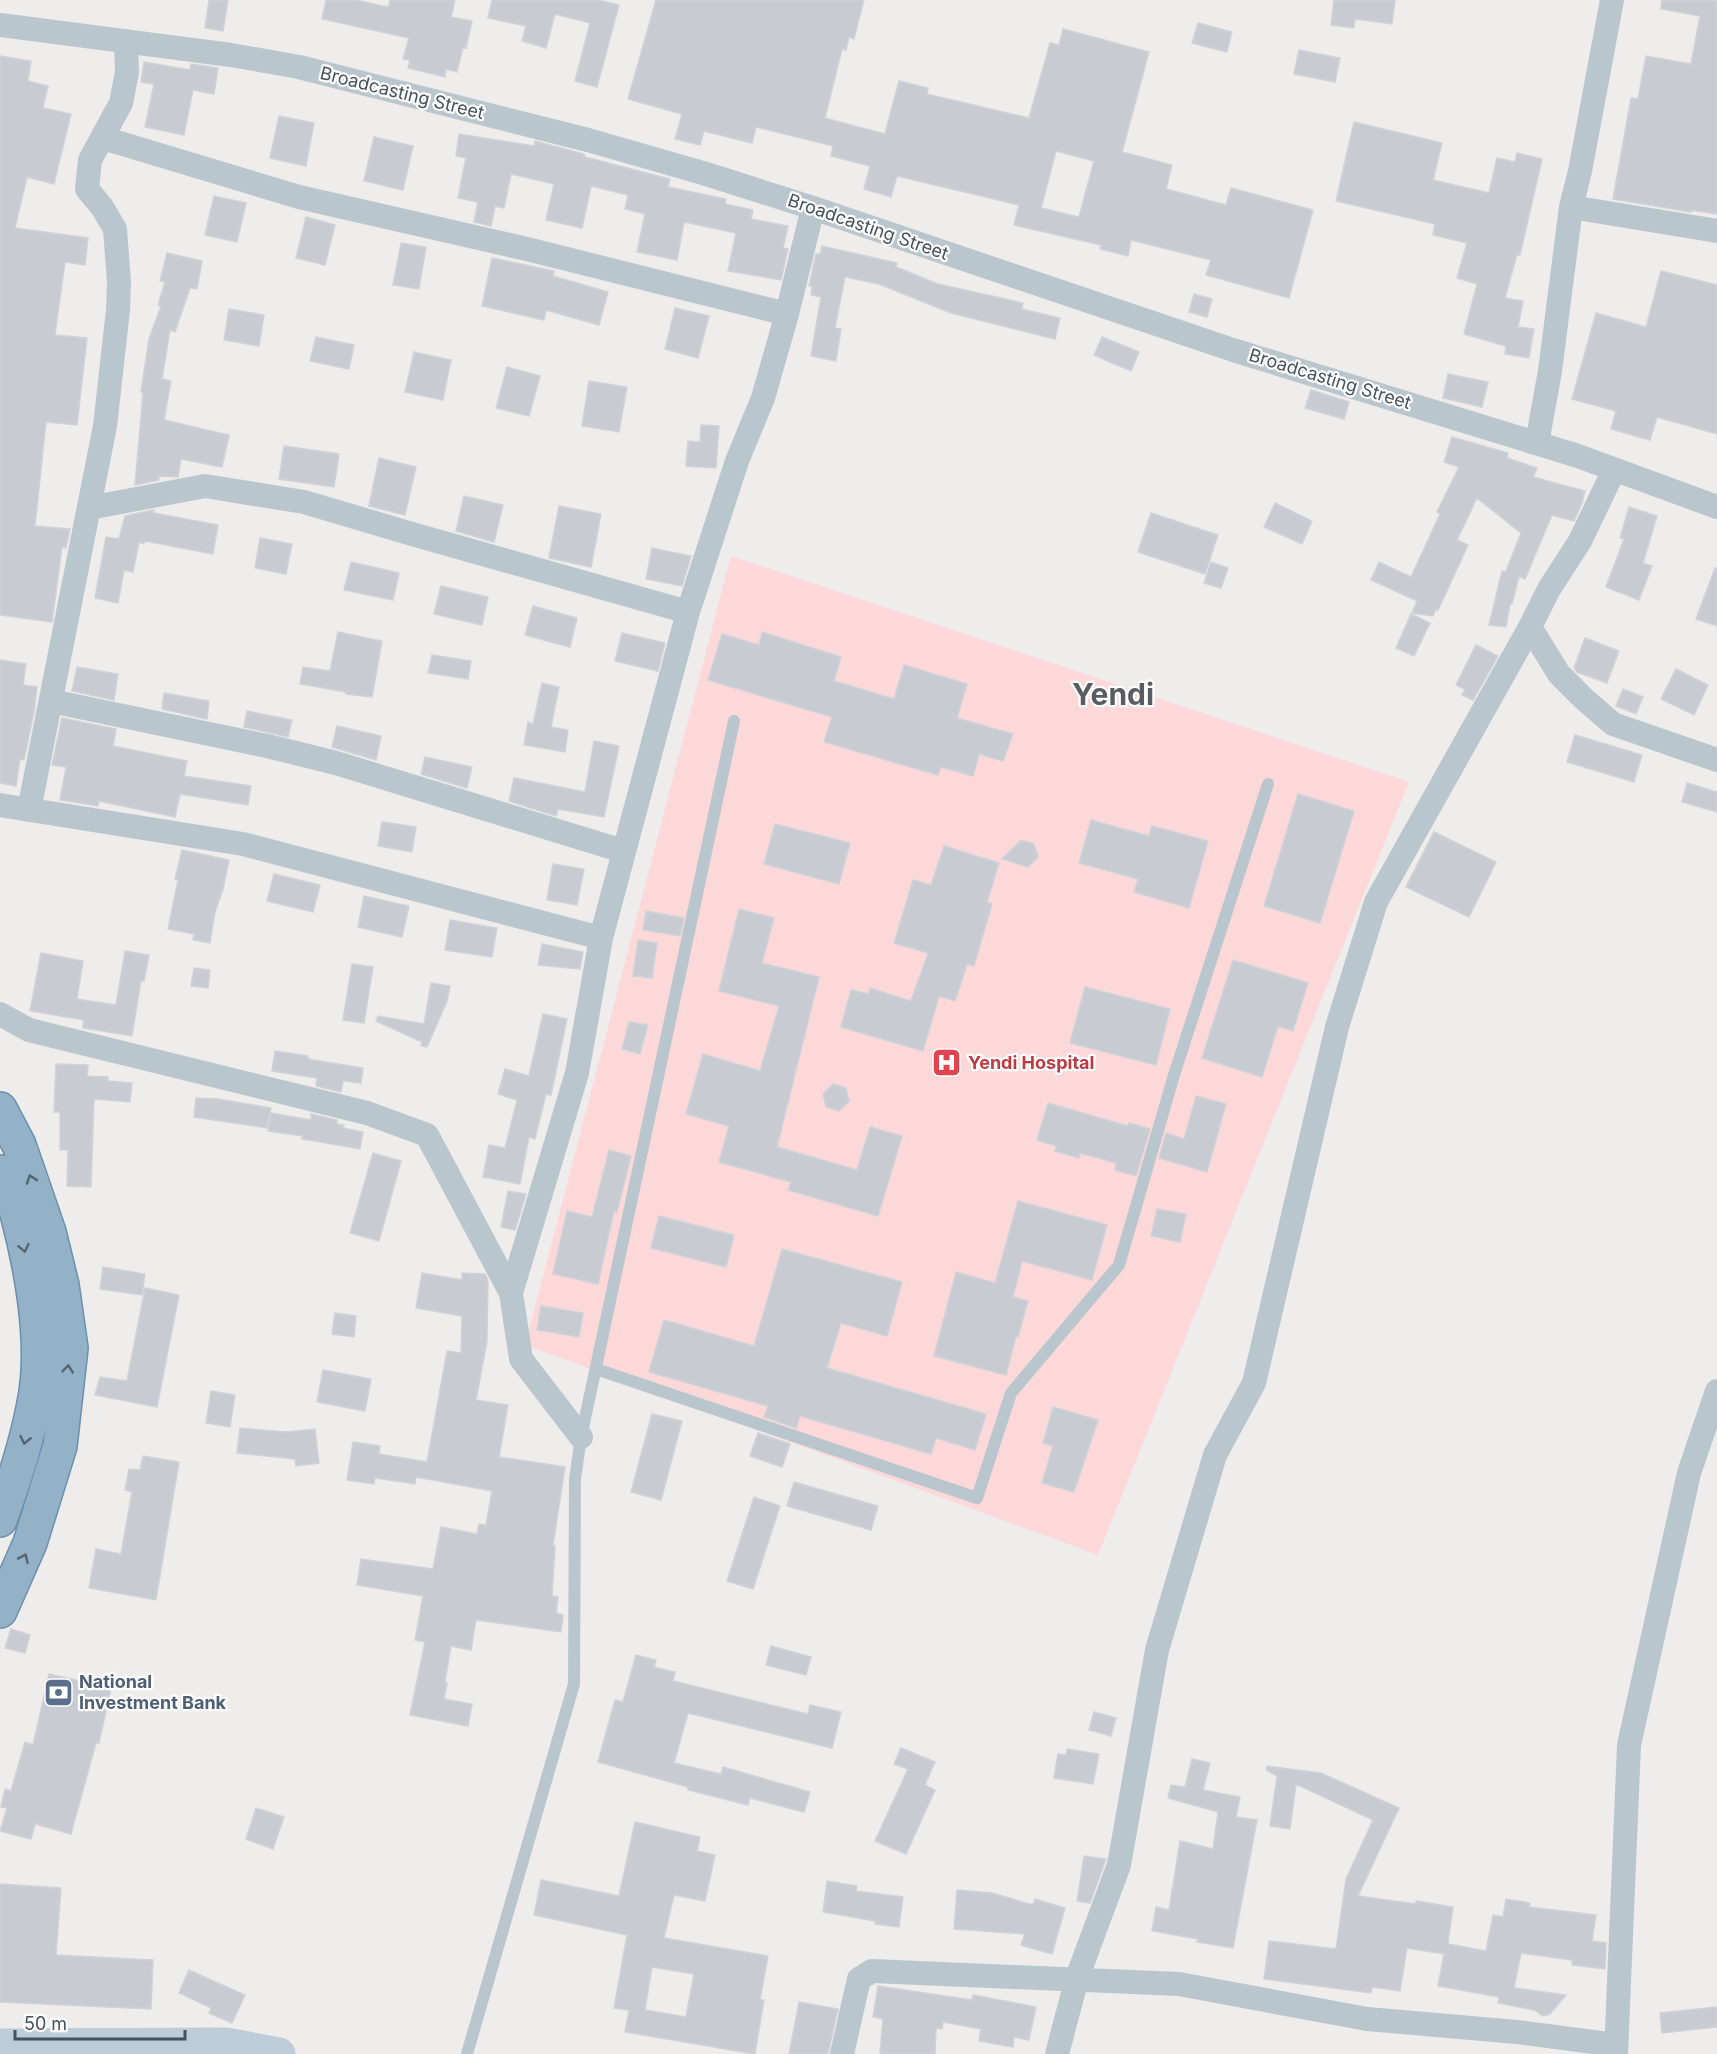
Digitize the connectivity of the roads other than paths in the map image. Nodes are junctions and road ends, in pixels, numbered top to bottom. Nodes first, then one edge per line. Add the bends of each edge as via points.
1 (1612, 0) edge
2 (0, 25) edge
3 (126, 41) junction
4 (103, 138) junction
5 (1571, 207) junction
6 (813, 208) junction
7 (1717, 231) edge
8 (787, 314) junction
9 (1537, 443) junction
10 (1614, 470) junction
11 (1717, 507) edge
12 (89, 508) junction
13 (687, 612) junction
14 (1530, 627) junction
15 (51, 701) junction
16 (734, 721) dead end
17 (1717, 760) edge
18 (1268, 784) dead end
19 (0, 805) edge
20 (29, 810) junction
21 (623, 851) junction
22 (601, 938) junction
23 (0, 1014) edge
24 (0, 1109) edge
25 (0, 1172) edge
26 (511, 1293) junction
27 (596, 1368) junction
28 (1717, 1391) edge
29 (580, 1437) junction
30 (0, 1520) edge
31 (0, 1611) edge
32 (1077, 1978) junction
33 (0, 2045) edge
34 (1616, 2049) edge
35 (279, 2054) edge
36 (467, 2054) edge
37 (842, 2054) edge
38 (1058, 2054) edge

1 - 5 street
2 - 3 street, Broadcasting Street
3 - 4 street via 128,72 121,102
3 - 6 street, Broadcasting Street via 231,55 352,80 588,140
4 - 8 street via 299,196
4 - 12 street via 90,160 87,189 115,229 118,310 105,426
5 - 7 street
5 - 9 street
6 - 8 street
6 - 9 street, Broadcasting Street via 1233,350
8 - 13 street via 763,398 737,461
9 - 10 street, Broadcasting Street
10 - 11 street, Broadcasting Street
10 - 14 street via 1580,541
12 - 13 street via 205,486 304,502
12 - 15 street
13 - 21 street
14 - 17 street via 1559,674 1613,724
14 - 32 street via 1376,902 1338,1027 1254,1383 1215,1455 1156,1650 1119,1865
15 - 20 street
15 - 21 street via 336,763
16 - 27 lane
18 - 27 lane via 1174,1075 1119,1265 1011,1393 977,1498
19 - 20 street
20 - 22 street via 243,844
21 - 22 street
22 - 26 street via 577,1073
23 - 26 street via 29,1030 367,1113 427,1135
31 -> 24 highway via 30,1544 60,1446 71,1348 49,1232 19,1145
25 -> 30 highway via 15,1209 38,1331 36,1391 20,1465
26 - 29 street via 521,1359
27 - 29 lane
28 - 34 street via 1689,1473 1629,1745
29 - 36 lane via 575,1479 574,1684
32 - 34 street via 1179,1984 1367,2019 1517,2032
32 - 37 street via 872,1971 859,1979
32 - 38 street
33 - 35 main road via 226,2044

